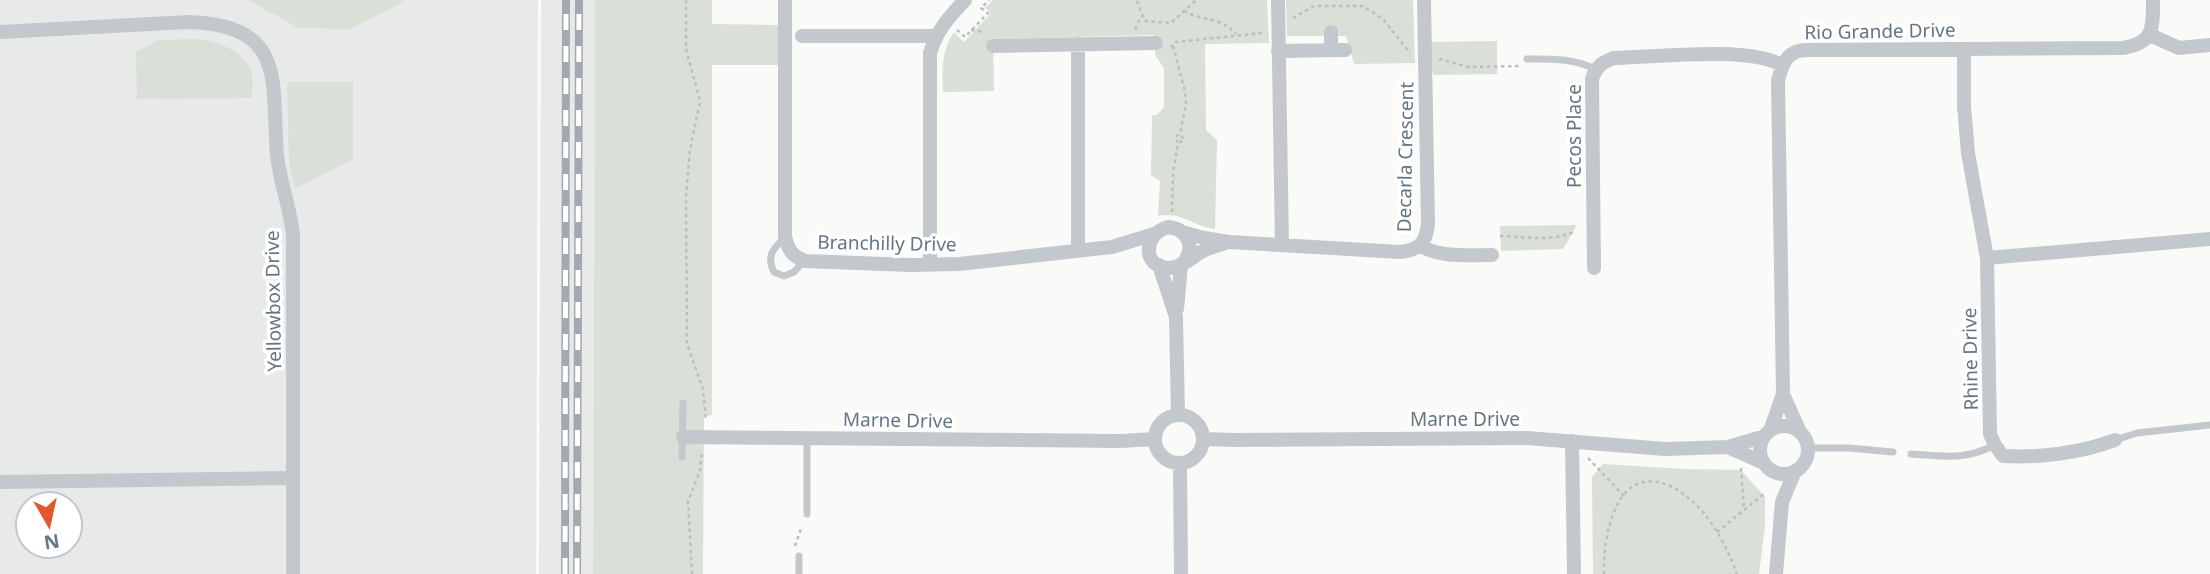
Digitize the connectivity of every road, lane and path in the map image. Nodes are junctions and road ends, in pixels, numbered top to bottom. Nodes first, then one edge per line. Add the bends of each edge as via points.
1 (686, 0) edge
2 (785, 0) edge
3 (965, 0) edge
4 (989, 0) edge
5 (1196, 0) edge
6 (1278, 0) edge
7 (1424, 0) edge
8 (2153, 0) edge
9 (1137, 1) edge
10 (1184, 11) junction
11 (1287, 21) dead end
12 (0, 32) edge
13 (1270, 32) dead end
14 (1331, 32) dead end
15 (943, 34) junction
16 (1236, 34) junction
17 (2150, 35) junction
18 (802, 36) dead end
19 (1156, 43) dead end
20 (1078, 44) junction
21 (2210, 45) edge
22 (993, 46) dead end
23 (1964, 49) junction
24 (1279, 51) junction
25 (1412, 57) dead end
26 (1431, 58) dead end
27 (1527, 60) joint
28 (1781, 65) junction
29 (1595, 69) junction
30 (1167, 216) dead end
31 (1576, 231) dead end
32 (1182, 232) junction
33 (1154, 234) junction
34 (785, 236) junction
35 (1500, 236) dead end
36 (2210, 239) edge
37 (1229, 242) junction
38 (1282, 245) junction
39 (1421, 246) junction
40 (1112, 247) junction
41 (1078, 250) junction
42 (1492, 255) dead end
43 (1987, 258) junction
44 (805, 261) junction
45 (1156, 263) junction
46 (1183, 263) junction
47 (930, 265) junction
48 (1594, 268) dead end
49 (1176, 317) junction
50 (1783, 394) junction
51 (683, 403) dead end
52 (1178, 415) junction
53 (2210, 425) edge
54 (1800, 432) junction
55 (1767, 433) junction
56 (683, 437) junction
57 (703, 437) junction
58 (807, 438) junction
59 (1155, 439) junction
60 (1203, 439) junction
61 (1572, 440) junction
62 (2115, 440) joint
63 (1995, 445) junction
64 (1728, 447) junction
65 (1808, 448) junction
66 (1894, 452) dead end
67 (1910, 454) dead end
68 (682, 457) dead end
69 (1180, 463) junction
70 (1768, 467) junction
71 (1741, 468) dead end
72 (1795, 471) junction
73 (293, 478) junction
74 (0, 482) edge
75 (1764, 494) dead end
76 (1624, 496) junction
77 (1782, 502) junction
78 (1744, 510) junction
79 (807, 514) joint
80 (1717, 532) junction
81 (799, 556) joint
82 (293, 574) edge
83 (692, 574) edge
84 (799, 574) edge
85 (1181, 574) edge
86 (1574, 574) edge
87 (1604, 574) edge
88 (1737, 574) edge
89 (1776, 574) edge

1 - 57 path via 686,49 700,102 686,197 687,344 704,389 707,417
2 - 34 street
3 - 15 street via 945,22
4 - 15 path via 981,8 988,13 965,37 955,28
5 - 10 path
6 - 24 street
7 - 39 street, Decarla Crescent via 1428,224
8 - 17 street
9 - 10 path via 1145,21 1171,23
10 - 16 path via 1217,20
11 - 25 path via 1314,6 1363,6 1383,19
12 - 73 street, Yellowbox Drive via 215,23 236,30 262,51 275,88 277,156 293,234
13 - 16 path
14 - 24 street via 1338,50
15 - 18 street
15 - 47 street via 930,53
16 - 30 path via 1175,44 1186,104 1180,134 1175,137 1171,215
17 - 21 street via 2179,48
17 - 23 street, Rio Grande Drive via 2138,45 2123,48
19 - 20 street
20 - 22 street
20 - 41 street
23 - 28 street, Rio Grande Drive via 1800,50
23 - 43 street, Rhine Drive via 1968,153
24 - 38 street
26 - 27 path via 1494,68 1519,66
27 - 29 lane via 1566,59
28 - 29 street, Pecos Place via 1747,54 1614,58
28 - 50 street
29 - 48 street, Pecos Place
31 - 35 path via 1543,237
32 - 33 street via 1168,227
32 - 37 street, Decarla Crescent
32 - 46 street via 1190,249
33 - 40 street, Branchilly Drive
33 - 45 street via 1149,251
34 - 44 street, Branchilly Drive via 792,254
34 - 44 lane via 772,250 769,262 774,272 784,276
36 - 43 street
37 - 38 street, Decarla Crescent
37 - 46 street, Decarla Crescent
38 - 39 street, Decarla Crescent via 1399,252
39 - 42 street via 1442,254
40 - 41 street, Branchilly Drive
40 - 45 street, Branchilly Drive
41 - 47 street, Branchilly Drive
43 - 63 street, Rhine Drive via 1990,434
44 - 47 street, Branchilly Drive
45 - 46 street via 1170,268
45 - 49 street
46 - 49 street
49 - 52 street
50 - 54 street
50 - 55 street
51 - 56 lane
52 - 59 street via 1159,425
52 - 60 street via 1192,419
53 - 62 lane
54 - 55 street via 1785,426
54 - 65 street
55 - 64 street, Marne Drive
55 - 70 street via 1760,449
56 - 57 street, Marne Drive
56 - 68 lane
57 - 58 street, Marne Drive
57 - 83 path via 700,471 688,501
58 - 59 street, Marne Drive
58 - 79 lane
59 - 69 street via 1165,459
60 - 61 street, Marne Drive
60 - 69 street via 1199,453
61 - 64 street, Marne Drive via 1665,449
61 - 76 path
61 - 86 street
62 - 63 street via 2094,448 2017,457 2003,456
63 - 67 lane via 1964,457
64 - 70 street, Marne Drive
65 - 66 lane
65 - 72 street via 1805,461
69 - 85 street
70 - 72 street via 1784,474
70 - 77 street
71 - 78 path
72 - 77 street
73 - 74 street
73 - 82 street, Yellowbox Drive
75 - 78 path
76 - 80 path via 1643,482 1669,486 1695,505
76 - 87 path via 1607,526
77 - 89 street
78 - 80 path
79 - 81 path via 794,552
80 - 88 path
81 - 84 lane

